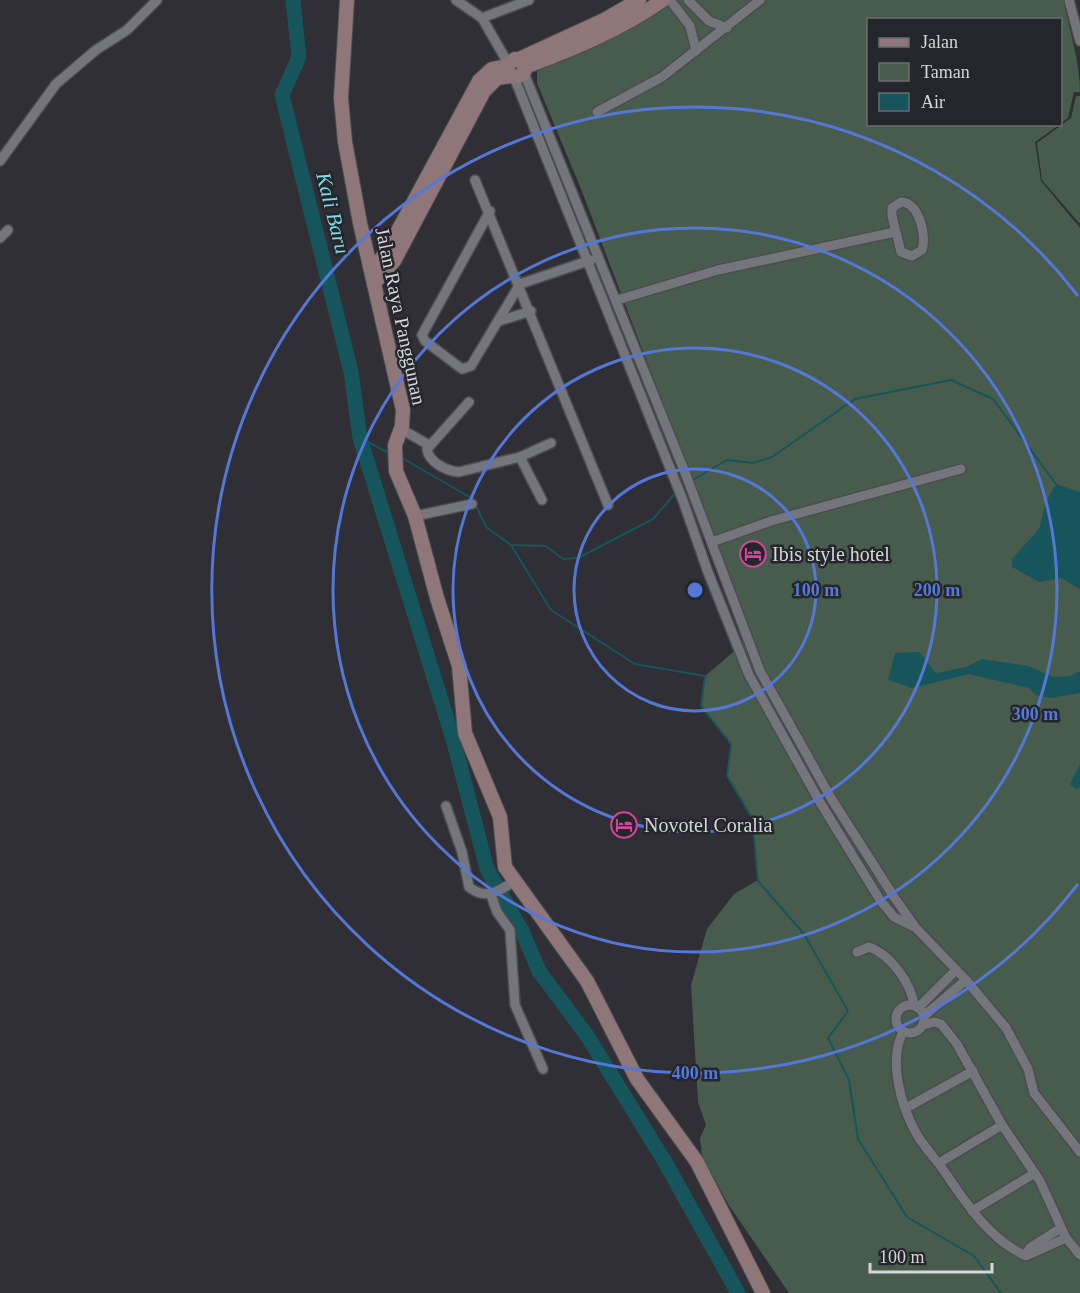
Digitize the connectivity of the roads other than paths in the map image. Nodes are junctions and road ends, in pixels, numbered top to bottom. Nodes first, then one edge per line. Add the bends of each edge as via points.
1 (157, 0) edge
2 (347, 0) edge
3 (456, 0) edge
4 (529, 0) edge
5 (639, 0) edge
6 (663, 0) edge
7 (670, 0) edge
8 (688, 0) edge
9 (760, 0) edge
10 (1069, 0) edge
11 (482, 18) junction
12 (709, 21) junction
13 (728, 28) junction
14 (693, 32) junction
15 (1080, 40) edge
16 (696, 51) junction
17 (515, 69) junction
18 (597, 112) dead end
19 (0, 161) edge
20 (476, 180) dead end
21 (490, 211) junction
22 (8, 230) dead end
23 (895, 232) junction
24 (0, 238) edge
25 (598, 257) junction
26 (588, 261) junction
27 (373, 277) junction
28 (520, 284) junction
29 (617, 300) junction
30 (531, 311) junction
31 (499, 321) junction
32 (469, 402) dead end
33 (401, 429) junction
34 (551, 443) dead end
35 (429, 445) junction
36 (520, 457) junction
37 (961, 470) dead end
38 (542, 500) dead end
39 (472, 504) dead end
40 (608, 505) dead end
41 (415, 516) junction
42 (712, 542) junction
43 (725, 580) junction
44 (713, 585) junction
45 (760, 671) junction
46 (749, 675) junction
47 (446, 806) dead end
48 (510, 884) junction
49 (493, 894) junction
50 (916, 928) junction
51 (857, 952) dead end
52 (956, 970) junction
53 (966, 980) junction
54 (920, 1013) junction
55 (903, 1032) junction
56 (543, 1070) dead end
57 (974, 1071) junction
58 (906, 1108) junction
59 (1002, 1125) junction
60 (1080, 1152) edge
61 (939, 1163) junction
62 (1035, 1173) junction
63 (972, 1211) junction
64 (1061, 1228) junction
65 (1066, 1238) junction
66 (1024, 1255) junction
67 (1080, 1255) edge
68 (764, 1293) edge

1 - 19 street via 127,30 56,84
2 - 27 street, Jalan Raya Panggunan via 341,109
3 - 11 street
4 - 11 street
5 - 17 street
6 - 17 street via 603,36
7 - 14 street
8 - 12 street
9 - 13 street
10 - 15 street
11 - 17 street
12 - 13 street
12 - 14 street
13 - 16 street
14 - 16 street
16 - 18 street via 662,77
17 - 25 street
17 - 26 street
17 - 27 street via 497,78 484,91 443,158 394,261
20 - 21 street
21 - 28 street
21 - 31 street via 423,339 456,365 467,368
22 - 24 street
23 - 23 street via 903,254 912,256 922,250 917,215 909,203 901,202 892,208
23 - 29 street via 718,270
25 - 26 street
25 - 29 street
26 - 28 street
26 - 44 street
27 - 33 street, Jalan Raya Panggunan via 401,400
28 - 30 street
28 - 31 street
29 - 42 street
30 - 31 street
30 - 40 street
32 - 35 street
33 - 35 street
33 - 41 street, Jalan Raya Panggunan via 394,460
34 - 36 street
35 - 36 street via 431,459 451,471
36 - 38 street
37 - 42 street via 803,512
39 - 41 street
41 - 48 street, Jalan Raya Panggunan via 459,666 465,733 500,816
42 - 43 street
43 - 44 street
43 - 45 street
44 - 46 street
45 - 46 street
45 - 50 street via 831,798
46 - 50 street via 880,900 894,917
47 - 49 street via 462,852 466,883 477,893
48 - 49 street
48 - 68 street, Jalan Raya Panggunan via 577,965 637,1079 690,1153
49 - 56 street via 497,912 510,930 515,1005
50 - 52 street
51 - 54 street via 869,947 884,956 906,982
52 - 53 street
52 - 54 street
53 - 54 street
53 - 60 street via 1006,1028 1028,1069 1034,1093
54 - 55 street via 915,1033
54 - 55 street via 902,1007 896,1017
54 - 57 street via 946,1028
55 - 58 street via 896,1056
57 - 58 street
57 - 59 street
58 - 61 street via 916,1133
59 - 61 street
59 - 62 street
61 - 63 street
62 - 63 street
62 - 64 street
63 - 66 street via 1008,1247
64 - 65 street
64 - 66 street
65 - 66 street
65 - 67 street

